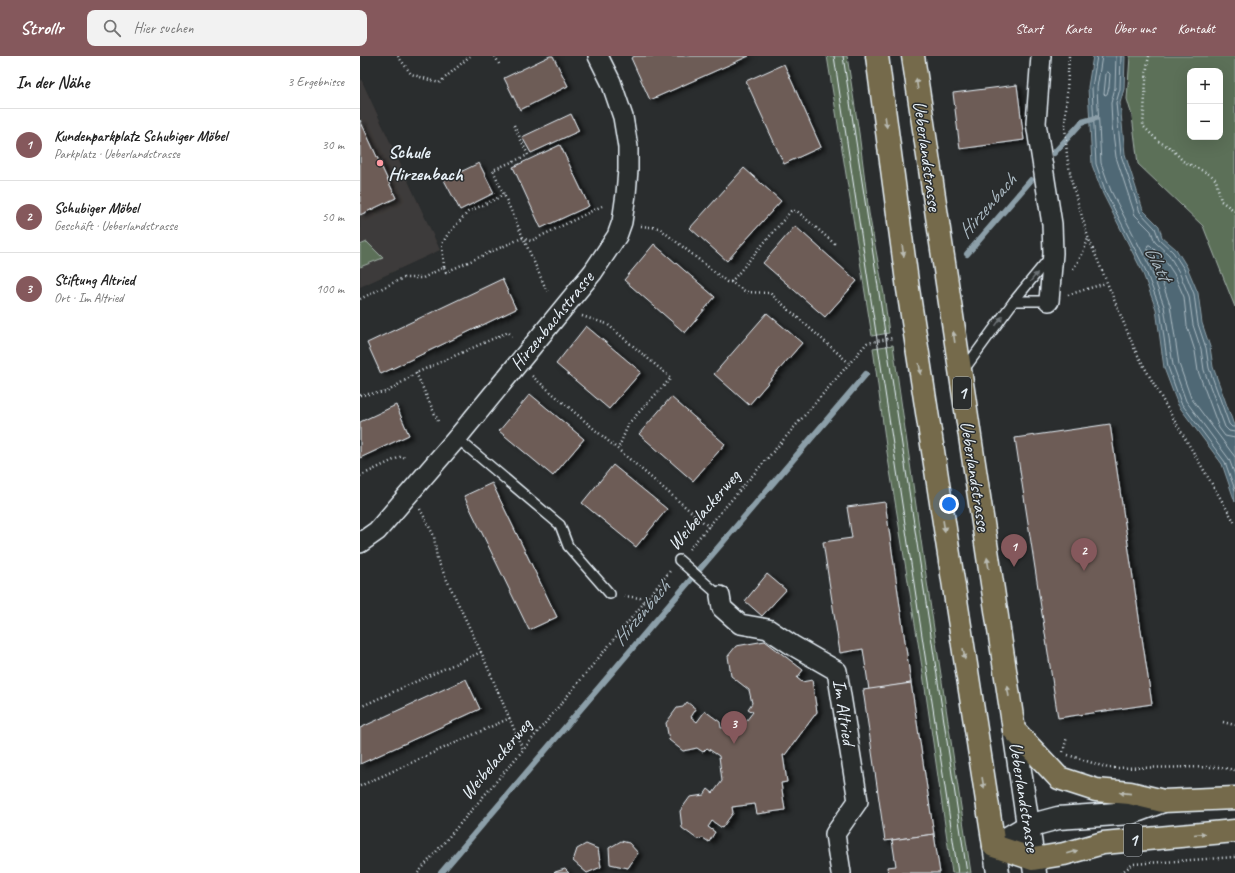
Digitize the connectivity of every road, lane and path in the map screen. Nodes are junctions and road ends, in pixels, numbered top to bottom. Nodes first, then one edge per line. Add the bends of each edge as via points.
1 (398, 56) edge
2 (470, 56) edge
3 (495, 56) edge
4 (598, 56) edge
5 (877, 56) edge
6 (913, 56) edge
7 (1040, 56) edge
8 (1069, 56) edge
9 (1149, 56) edge
10 (500, 66) dead end
11 (514, 125) dead end
12 (504, 195) junction
13 (602, 206) dead end
14 (1235, 211) edge
15 (637, 226) dead end
16 (522, 238) junction
17 (836, 245) dead end
18 (1053, 252) junction
19 (444, 267) junction
20 (731, 282) junction
21 (1106, 283) junction
22 (548, 291) dead end
23 (360, 299) edge
24 (1014, 301) junction
25 (1049, 301) junction
26 (578, 315) dead end
27 (512, 336) dead end
28 (898, 337) dead end
29 (849, 363) junction
30 (416, 373) junction
31 (529, 373) dead end
32 (960, 375) junction
33 (360, 395) edge
34 (438, 422) dead end
35 (456, 438) junction
36 (618, 449) junction
37 (406, 459) dead end
38 (360, 476) edge
39 (423, 513) dead end
40 (1235, 523) edge
41 (709, 527) junction
42 (360, 543) edge
43 (679, 560) junction
44 (610, 594) joint
45 (720, 596) joint
46 (645, 602) junction
47 (481, 652) junction
48 (360, 707) edge
49 (510, 718) junction
50 (1223, 722) dead end
51 (1235, 725) edge
52 (1014, 730) junction
53 (1067, 737) dead end
54 (523, 750) junction
55 (1235, 770) edge
56 (360, 786) edge
57 (1235, 798) edge
58 (1163, 801) junction
59 (1028, 826) junction
60 (1235, 831) edge
61 (994, 846) junction
62 (1235, 856) edge
63 (1034, 866) edge
64 (418, 873) edge
65 (841, 873) edge
66 (998, 873) edge
67 (1120, 873) edge

1 - 2 path via 411,74 439,83
3 - 10 path
4 - 35 street, Hirzenbachstrasse via 611,82 623,117 628,147 622,222 617,236 593,272
5 -> 61 main road, Ueberlandstrasse / 1 via 908,289
32 -> 6 main road, Ueberlandstrasse / 1
7 - 18 street via 1036,123 1052,224
8 - 21 path via 1065,125 1067,156 1086,231
9 - 14 path via 1143,126 1183,161 1211,175 1216,180 1221,201
11 - 12 path via 528,155 493,170
12 - 16 path
12 - 19 path via 468,212 448,234 442,244
13 - 16 path via 531,241
15 - 20 path via 659,228 726,282
16 - 19 path via 446,272
16 - 22 path
17 - 20 path via 797,211 791,211
24 -> 18 lane
18 - 25 street
19 - 23 path via 423,278 403,278
20 - 29 path via 746,292 770,294
21 - 25 path
21 - 40 path via 1135,350
24 - 25 lane
32 -> 24 lane
26 - 36 path via 607,324 671,378 629,423
27 - 30 path via 508,332
28 - 29 path, Weibelackerweg via 867,343
29 - 41 path, Weibelackerweg
30 - 33 path via 387,392
30 - 34 path
31 - 36 path
52 -> 32 main road, Ueberlandstrasse / 1
35 - 42 street, Hirzenbachstrasse via 377,531
35 - 44 lane via 560,526 568,546
36 - 41 path
37 - 38 path via 402,456
39 - 47 path via 434,536 437,559
41 - 43 path, Weibelackerweg
43 - 45 lane, Im Altried
43 - 46 path, Weibelackerweg
44 - 46 path via 640,598
45 - 65 street, Im Altried via 722,608 740,624 768,629 837,671 858,801 835,834
46 - 54 path, Weibelackerweg
47 - 48 path
47 - 49 path
49 - 54 path
49 - 56 path
50 - 51 path
58 -> 52 main road, 1 via 1130,793 1096,790 1059,778
52 - 59 main road, Ueberlandstrasse
53 - 55 path via 1063,754 1108,768 1218,767
54 - 64 path, Weibelackerweg
57 - 58 main road, 1
58 - 59 main road via 1131,813 1058,818
59 - 61 main road
59 - 63 main road, Ueberlandstrasse
63 -> 60 main road, 1 via 1103,843
61 - 63 main road, 1
61 - 66 main road, Ueberlandstrasse
62 - 67 path via 1133,864

